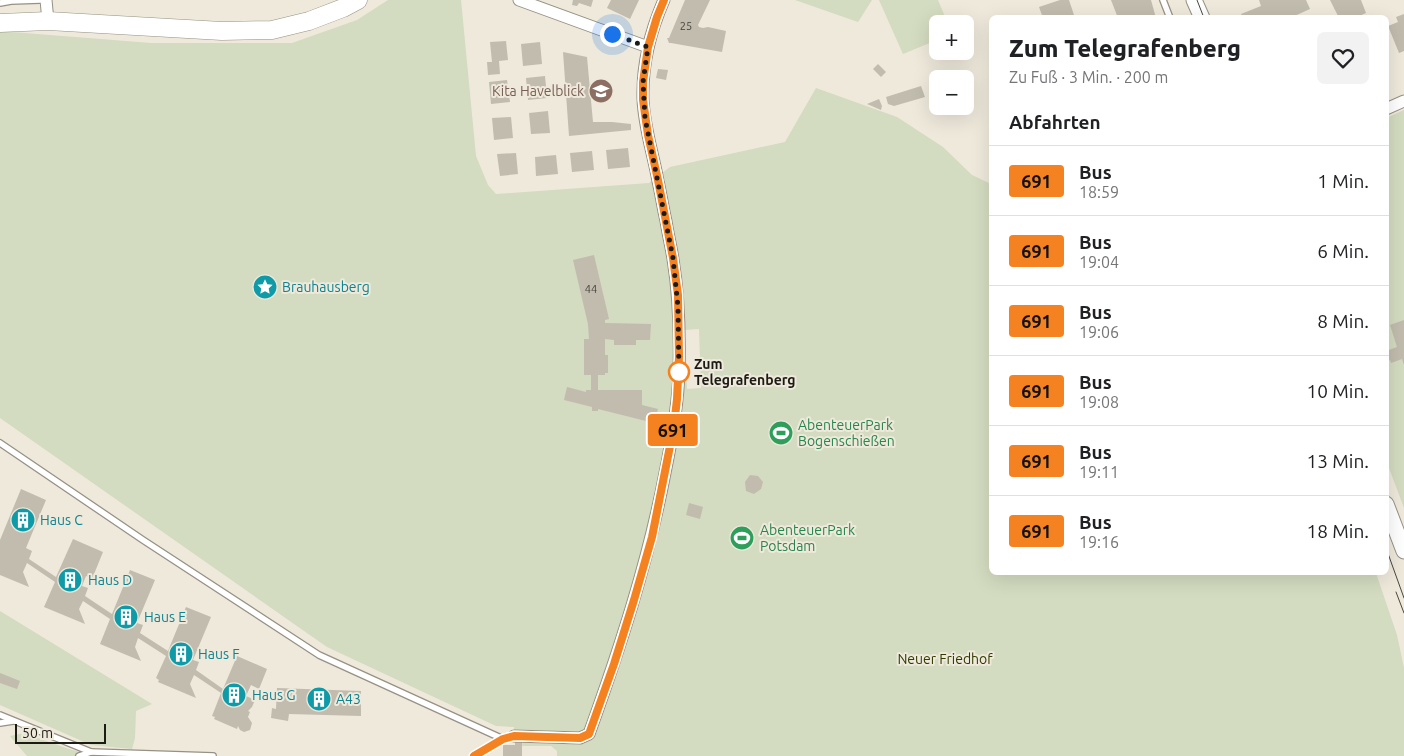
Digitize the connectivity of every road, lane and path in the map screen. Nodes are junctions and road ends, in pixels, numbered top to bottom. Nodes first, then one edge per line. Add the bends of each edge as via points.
1 (40, 0) edge
2 (46, 0) edge
3 (358, 0) edge
4 (519, 0) edge
5 (664, 0) edge
6 (1163, 0) edge
7 (1194, 0) edge
8 (0, 3) edge
9 (1169, 15) edge
10 (1201, 15) edge
11 (48, 21) junction
12 (0, 23) edge
13 (648, 47) junction
14 (1404, 101) edge
15 (1389, 108) edge
16 (0, 443) edge
17 (1389, 512) edge
18 (1404, 551) edge
19 (0, 715) edge
20 (15, 721) junction
21 (0, 723) edge
22 (509, 738) junction
23 (91, 752) junction
24 (79, 756) edge
25 (213, 756) edge
26 (474, 756) edge

1 - 8 lane
2 - 11 street
3 - 11 main road via 310,21 272,30 222,31
4 - 13 street
5 - 13 street
6 - 9 lane
7 - 10 main road
11 - 12 main road
13 - 22 street via 643,82 645,118 678,295 679,372 674,426 663,484 634,600 589,734 580,738
14 - 15 street
16 - 22 lane via 319,655
17 - 18 main road
19 - 20 lane
20 - 21 lane
20 - 23 lane
22 - 26 lane
23 - 24 lane
23 - 25 lane

